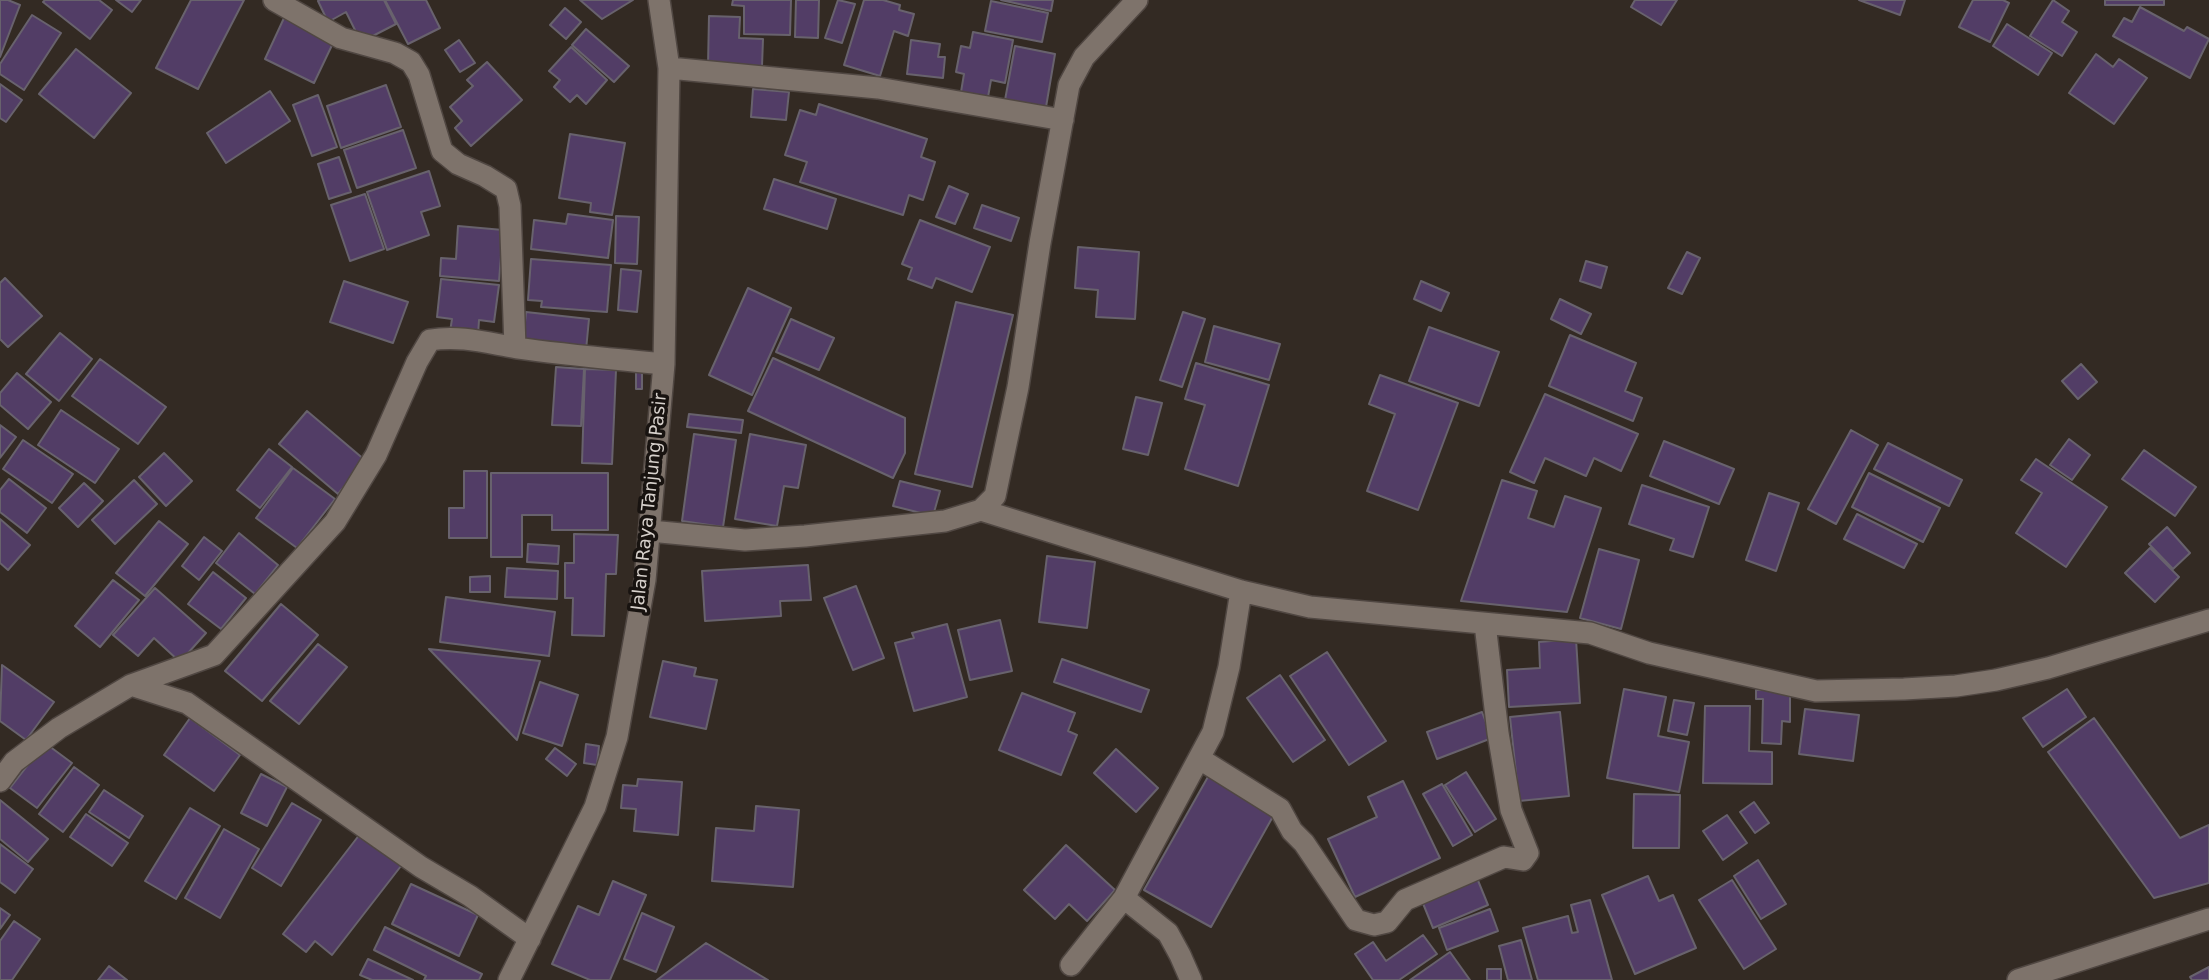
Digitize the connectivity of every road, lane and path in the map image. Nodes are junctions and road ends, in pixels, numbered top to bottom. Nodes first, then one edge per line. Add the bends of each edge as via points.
1 (274, 0) edge
2 (659, 0) edge
3 (1137, 0) edge
4 (669, 68) junction
5 (1063, 120) junction
6 (515, 348) junction
7 (664, 364) junction
8 (981, 510) junction
9 (650, 531) junction
10 (1241, 591) junction
11 (2209, 620) edge
12 (1485, 624) junction
13 (131, 685) junction
14 (1200, 759) junction
15 (0, 781) edge
16 (1124, 898) junction
17 (2209, 919) edge
18 (530, 939) junction
19 (1071, 965) dead end
20 (509, 980) edge
21 (1191, 980) edge
22 (2018, 980) edge

1 - 6 street via 341,38 395,52 411,62 442,151 506,189
2 - 4 street, Jalan Raya Tanjung Pasir
3 - 5 street via 1084,57 1069,85
4 - 5 street via 878,88
4 - 7 street, Jalan Raya Tanjung Pasir
5 - 8 street via 1003,461 995,496
6 - 7 street
6 - 13 street via 479,340 430,340 376,455 335,522 214,654
7 - 9 street, Jalan Raya Tanjung Pasir
8 - 9 street via 945,521 745,540
8 - 10 street
9 - 18 street, Jalan Raya Tanjung Pasir via 617,737 595,807
10 - 12 street via 1310,607
10 - 14 street via 1229,667 1213,732
11 - 12 street via 1996,680 1857,691 1816,691 1649,653 1591,633
12 - 14 street via 1511,810 1528,853 1524,860 1504,857 1405,900 1387,922 1374,925 1356,920 1279,809
13 - 15 street via 59,727 14,762
13 - 18 street via 187,703
14 - 16 street
16 - 19 street
16 - 21 street via 1168,933
17 - 22 street
18 - 20 street, Jalan Raya Tanjung Pasir

